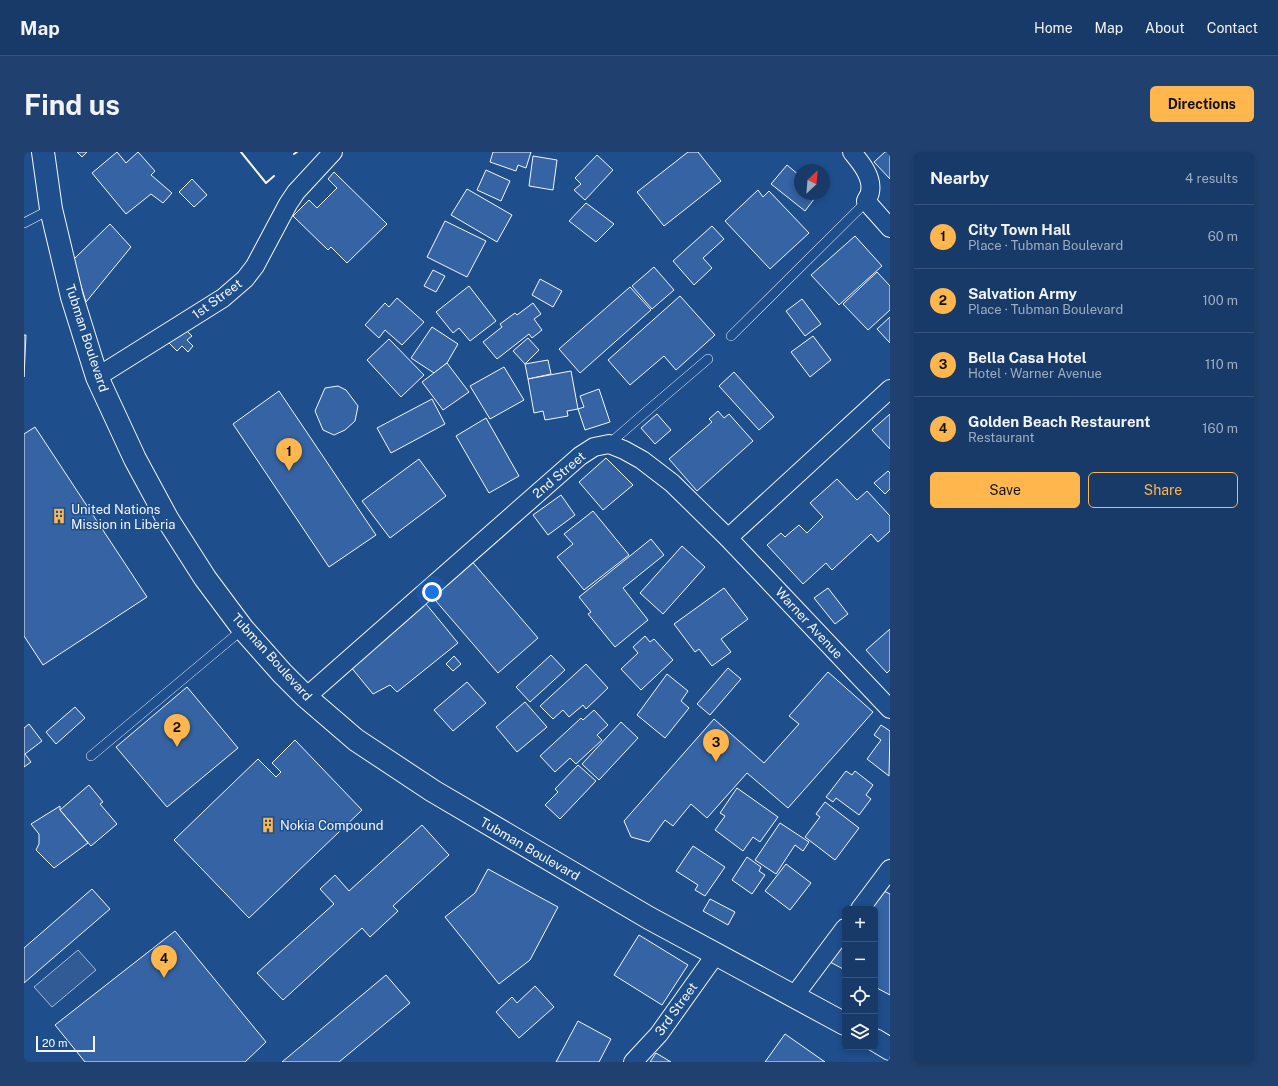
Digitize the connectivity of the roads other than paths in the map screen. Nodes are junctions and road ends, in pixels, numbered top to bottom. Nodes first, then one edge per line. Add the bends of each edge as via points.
1 (42, 152) edge
2 (333, 152) edge
3 (852, 152) edge
4 (866, 201) junction
5 (51, 209) junction
6 (24, 223) edge
7 (890, 228) edge
8 (731, 336) dead end
9 (708, 359) dead end
10 (98, 377) junction
11 (890, 389) edge
12 (609, 444) junction
13 (728, 538) junction
14 (242, 629) junction
15 (306, 697) junction
16 (890, 709) edge
17 (91, 756) dead end
18 (890, 869) edge
19 (862, 906) edge
20 (842, 932) edge
21 (716, 954) junction
22 (794, 996) junction
23 (842, 1022) edge
24 (878, 1042) edge
25 (890, 1049) edge
26 (633, 1062) edge

1 - 5 highway, Tubman Boulevard
2 - 10 street, 1st Street via 296,192 277,222 255,266 245,279 223,298
3 - 4 street via 865,170 869,182 870,192
4 - 7 street
4 - 8 lane
5 - 6 lane
5 - 10 highway, Tubman Boulevard via 72,297
9 - 12 lane
10 - 14 highway, Tubman Boulevard via 135,459 168,520
11 - 13 street
12 - 13 street via 642,460 672,484
12 - 15 street, 2nd Street via 594,447 580,456
13 - 16 street, Warner Avenue
14 - 15 highway, Tubman Boulevard
14 - 17 lane
15 - 21 highway, Tubman Boulevard via 356,740 432,791 649,918
18 - 19 street
20 - 22 street
21 - 22 highway, Tubman Boulevard
21 - 26 street, 3rd Street via 659,1034
22 - 23 highway, Tubman Boulevard
24 - 25 highway

